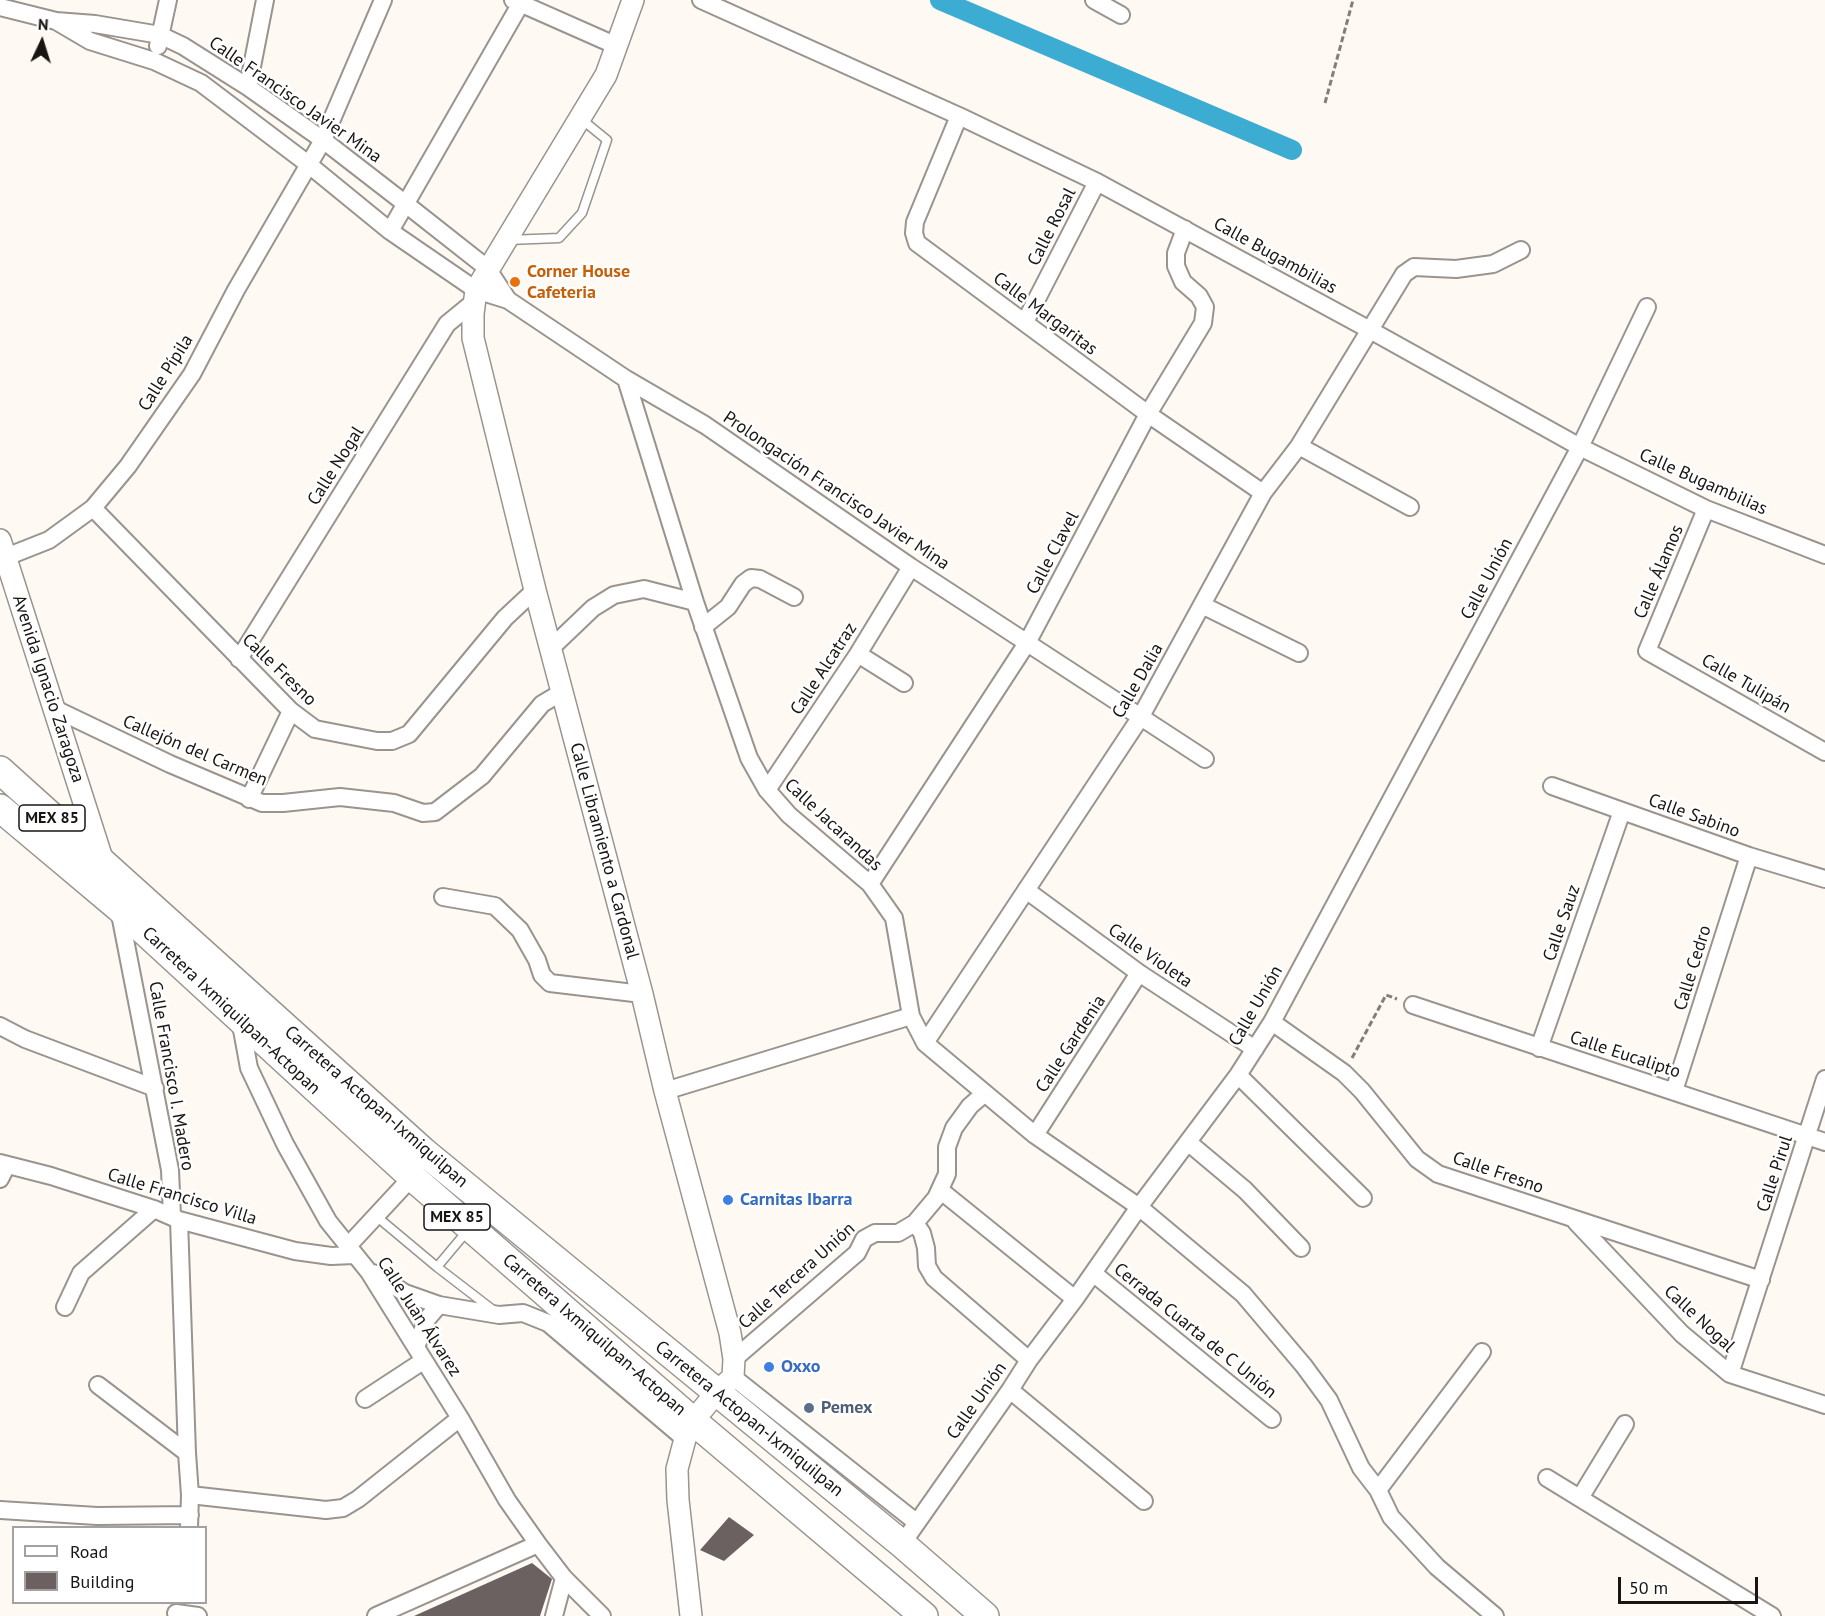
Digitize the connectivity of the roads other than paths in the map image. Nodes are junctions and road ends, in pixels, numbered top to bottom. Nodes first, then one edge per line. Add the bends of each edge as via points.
1 (168, 0) edge
2 (265, 0) edge
3 (383, 0) edge
4 (633, 0) edge
5 (700, 0) edge
6 (1094, 0) edge
7 (517, 2) edge
8 (0, 7) edge
9 (1120, 15) dead end
10 (56, 21) junction
11 (160, 35) junction
12 (617, 46) junction
13 (154, 61) junction
14 (248, 87) junction
15 (959, 116) junction
16 (580, 118) junction
17 (323, 140) junction
18 (308, 164) junction
19 (1097, 182) junction
20 (407, 205) junction
21 (1185, 229) junction
22 (390, 231) junction
23 (505, 240) junction
24 (1521, 250) dead end
25 (487, 268) junction
26 (475, 295) junction
27 (508, 300) junction
28 (1647, 307) dead end
29 (1025, 322) junction
30 (1370, 330) junction
31 (626, 379) junction
32 (1148, 414) junction
33 (1299, 446) junction
34 (1580, 447) junction
35 (1263, 493) junction
36 (1410, 507) dead end
37 (93, 508) junction
38 (1707, 509) junction
39 (3, 549) edge
40 (1825, 555) edge
41 (911, 567) junction
42 (535, 590) junction
43 (794, 597) dead end
44 (695, 602) junction
45 (1202, 605) junction
46 (703, 627) junction
47 (1027, 643) junction
48 (550, 649) junction
49 (1647, 651) joint
50 (1299, 653) dead end
51 (858, 654) junction
52 (239, 659) junction
53 (904, 683) dead end
54 (561, 692) junction
55 (55, 709) junction
56 (291, 711) junction
57 (1140, 718) junction
58 (1825, 752) edge
59 (1205, 759) dead end
60 (0, 770) edge
61 (1552, 786) dead end
62 (767, 790) junction
63 (249, 799) junction
64 (0, 808) edge
65 (1622, 811) junction
66 (1749, 856) junction
67 (104, 865) junction
68 (1825, 879) edge
69 (870, 884) junction
70 (1026, 890) junction
71 (443, 897) dead end
72 (119, 908) junction
73 (1138, 974) junction
74 (642, 994) junction
75 (1413, 1005) road end
76 (911, 1016) junction
77 (240, 1018) junction
78 (1272, 1022) junction
79 (0, 1026) edge
80 (925, 1043) junction
81 (1539, 1048) junction
82 (1255, 1049) junction
83 (1238, 1075) junction
84 (1825, 1079) edge
85 (155, 1088) junction
86 (665, 1091) junction
87 (1674, 1091) junction
88 (985, 1093) junction
89 (1035, 1135) junction
90 (1808, 1137) junction
91 (1825, 1142) edge
92 (1189, 1143) junction
93 (2, 1169) edge
94 (412, 1177) junction
95 (940, 1190) junction
96 (1363, 1198) dead end
97 (1139, 1207) junction
98 (154, 1209) junction
99 (376, 1216) junction
100 (176, 1218) junction
101 (1573, 1219) junction
102 (915, 1223) junction
103 (470, 1227) junction
104 (1301, 1248) dead end
105 (351, 1251) junction
106 (436, 1267) junction
107 (369, 1272) junction
108 (1093, 1274) junction
109 (1761, 1280) junction
110 (1075, 1299) junction
111 (439, 1305) junction
112 (65, 1307) dead end
113 (499, 1315) junction
114 (1482, 1352) dead end
115 (420, 1354) junction
116 (1029, 1360) junction
117 (1730, 1374) junction
118 (728, 1377) junction
119 (98, 1385) dead end
120 (1010, 1390) junction
121 (365, 1399) dead end
122 (1825, 1406) edge
123 (460, 1418) junction
124 (1272, 1419) dead end
125 (1625, 1424) dead end
126 (689, 1430) junction
127 (187, 1453) junction
128 (1547, 1478) dead end
129 (1378, 1490) junction
130 (190, 1495) junction
131 (1580, 1498) junction
132 (1144, 1501) dead end
133 (0, 1510) edge
134 (190, 1521) edge
135 (909, 1533) junction
136 (538, 1544) junction
137 (564, 1578) junction
138 (177, 1610) edge
139 (198, 1616) edge
140 (376, 1616) edge
141 (554, 1616) edge
142 (602, 1616) edge
143 (691, 1616) edge
144 (924, 1616) edge
145 (985, 1616) edge
146 (1495, 1616) edge
147 (1772, 1616) edge

1 - 11 street
2 - 14 street
3 - 17 street, Calle Pípila
4 - 12 street
5 - 15 street, Calle Bugambilias
6 - 9 street
7 - 12 street
7 - 20 street
8 - 10 street, Calle Francisco Javier Mina
10 - 11 street, Calle Francisco Javier Mina
10 - 13 street, Calle Francisco Javier Mina via 90,41
11 - 13 street
11 - 14 street, Calle Francisco Javier Mina
12 - 16 street via 606,75
13 - 18 street, Calle Francisco Javier Mina via 201,83
14 - 17 street, Calle Francisco Javier Mina
15 - 19 street, Calle Bugambilias
15 - 29 street, Calle Margaritas via 915,222 917,243
16 - 23 street
16 - 23 lane via 607,140 582,213 559,238
17 - 18 street, Calle Pípila
17 - 20 street, Calle Francisco Javier Mina
18 - 22 street, Calle Francisco Javier Mina
18 - 37 street, Calle Pípila via 192,375
19 - 21 street, Calle Bugambilias
19 - 29 street, Calle Rosal
20 - 22 street
20 - 25 street, Calle Francisco Javier Mina
21 - 30 street, Calle Bugambilias
21 - 32 street, Calle Clavel via 1176,253 1176,266 1183,282 1205,307 1203,323
22 - 26 street, Calle Francisco Javier Mina
23 - 25 street
24 - 30 street, Calle Dalia via 1493,264 1456,269 1414,267 1404,274
25 - 26 street
25 - 27 street, Prolongación Francisco Javier Mina
26 - 27 street, Prolongación Francisco Javier Mina
26 - 42 street, Calle Libramiento a Cardonal via 473,338
26 - 52 street, Calle Nogal via 447,324
27 - 31 street, Prolongación Francisco Javier Mina
28 - 34 street, Calle Unión
29 - 32 street, Calle Margaritas
30 - 33 street, Calle Dalia
30 - 34 street, Calle Bugambilias
31 - 41 street, Prolongación Francisco Javier Mina via 705,425
31 - 44 street, Calle Jacarandas
32 - 35 street, Calle Margaritas
32 - 47 street, Calle Clavel
33 - 35 street, Calle Dalia
33 - 36 street
34 - 38 street, Calle Bugambilias
34 - 78 street, Calle Unión
35 - 45 street, Calle Dalia
37 - 39 street, Calle Pípila via 50,540
37 - 52 street, Calle Fresno
38 - 40 street, Calle Bugambilias
38 - 49 street, Calle Álamos
39 - 55 street, Avenida Ignacio Zaragoza
41 - 47 street, Prolongación Francisco Javier Mina
41 - 51 street, Calle Alcatraz
42 - 48 street, Calle Libramiento a Cardonal
42 - 56 street, Calle Fresno via 505,618 409,734 392,741 377,741 315,729
43 - 46 street via 751,578 728,607
44 - 46 street, Calle Jacarandas
44 - 48 street via 644,590 614,595 593,608
45 - 50 street
45 - 57 street, Calle Dalia
46 - 62 street, Calle Jacarandas via 749,758
47 - 57 street, Prolongación Francisco Javier Mina
47 - 69 street, Calle Clavel
48 - 54 street, Calle Libramiento a Cardonal
49 - 58 street, Calle Tulipán
51 - 53 street
51 - 62 street, Calle Alcatraz
52 - 56 street, Calle Fresno
54 - 63 street, Callejón del Carmen via 542,704 482,776 435,812 340,797 283,803
54 - 74 street, Calle Libramiento a Cardonal
55 - 63 street, Callejón del Carmen
55 - 67 street, Avenida Ignacio Zaragoza
56 - 63 street
57 - 59 street, Prolongación Francisco Javier Mina
57 - 70 street, Calle Dalia
60 - 67 main road, Carretera Actopan-Ixmiquilpan / MEX 85
61 - 65 street, Calle Sabino
62 - 69 street, Calle Jacarandas via 789,815
64 - 72 main road, Carretera Ixmiquilpan-Actopan / MEX 85
65 - 66 street, Calle Sabino
65 - 81 street, Calle Sauz
66 - 68 street, Calle Sabino
66 - 87 street, Calle Cedro
67 - 72 street, Avenida Ignacio Zaragoza
67 - 118 main road, Carretera Actopan-Ixmiquilpan / MEX 85 via 423,1151
69 - 76 street, Calle Jacarandas via 894,918
70 - 73 street, Calle Violeta
70 - 80 street, Calle Dalia
71 - 74 street via 495,906 520,930 542,975 550,983
72 - 77 main road, Carretera Ixmiquilpan-Actopan / MEX 85
72 - 85 street, Calle Francisco I. Madero
73 - 82 street, Calle Violeta
73 - 89 street, Calle Gardenia
74 - 86 street, Calle Libramiento a Cardonal
75 - 81 street, Calle Eucalipto
76 - 80 street, Calle Jacarandas
76 - 86 street
77 - 94 main road, Carretera Ixmiquilpan-Actopan / MEX 85
77 - 105 street, Calle Juan Álvarez via 249,1068 328,1221
78 - 82 street, Calle Unión
78 - 101 street, Calle Fresno via 1344,1073 1417,1159 1438,1174
79 - 85 street
80 - 88 street, Calle Jacarandas
81 - 87 street, Calle Eucalipto
82 - 83 street, Calle Unión
83 - 92 street, Calle Unión
83 - 96 street
84 - 90 street, Calle Pirul
85 - 100 street, Calle Francisco I. Madero
86 - 118 street, Calle Libramiento a Cardonal via 730,1333
87 - 90 street, Calle Eucalipto
88 - 89 street, Calle Jacarandas
88 - 95 street, Calle Tercera Unión via 954,1128
89 - 97 street, Calle Jacarandas
90 - 91 street, Calle Eucalipto
90 - 109 street, Calle Pirul
92 - 97 street, Calle Unión
92 - 104 street via 1245,1190
93 - 98 street, Calle Francisco Villa via 51,1176
94 - 99 street
94 - 103 main road, Carretera Ixmiquilpan-Actopan / MEX 85
95 - 102 street, Calle Tercera Unión
95 - 110 street
97 - 108 street, Calle Unión
97 - 129 street, Calle Jacarandas via 1243,1294 1304,1365 1329,1400 1361,1468
98 - 100 street, Calle Francisco Villa
98 - 112 street via 81,1273
99 - 105 street
99 - 106 lane
100 - 105 street, Calle Francisco Villa via 295,1251 331,1256
100 - 127 street, Calle Francisco I. Madero
101 - 109 street, Calle Fresno
101 - 117 street, Calle Nogal via 1682,1334
102 - 116 street via 922,1233 927,1266 934,1278
102 - 118 street, Calle Tercera Unión via 898,1233 875,1233 864,1239 856,1253
103 - 106 lane
103 - 126 main road, Carretera Ixmiquilpan-Actopan / MEX 85
105 - 107 street, Calle Juan Álvarez
106 - 113 lane
107 - 111 street via 405,1293
107 - 115 street, Calle Juan Álvarez
108 - 110 street, Calle Unión
108 - 124 street, Cerrada Cuarta de C Unión
109 - 117 street, Calle Pirul
110 - 116 street, Calle Unión
111 - 113 street
111 - 115 street via 427,1319
113 - 126 street via 523,1313 548,1323
114 - 129 street
115 - 121 street
115 - 123 street, Calle Juan Álvarez
116 - 120 street, Calle Unión
117 - 122 street, Calle Nogal
118 - 126 street
118 - 135 main road, Carretera Actopan-Ixmiquilpan / MEX 85
119 - 127 street
120 - 132 street
120 - 135 street, Calle Unión
123 - 130 street via 343,1508 326,1510
123 - 136 street, Calle Juan Álvarez via 507,1500
125 - 131 street
126 - 143 street via 677,1469
126 - 144 main road, Carretera Ixmiquilpan-Actopan / MEX 85
127 - 130 street, Calle Francisco I. Madero
128 - 131 street
129 - 146 street, Calle Jacarandas via 1391,1517 1437,1567
130 - 134 street, Calle Francisco I. Madero
131 - 147 street
133 - 134 street
135 - 145 main road, Carretera Actopan-Ixmiquilpan / MEX 85
136 - 137 street, Calle Juan Álvarez
136 - 140 street
137 - 141 street
137 - 142 street, Calle Juan Álvarez
138 - 139 street

